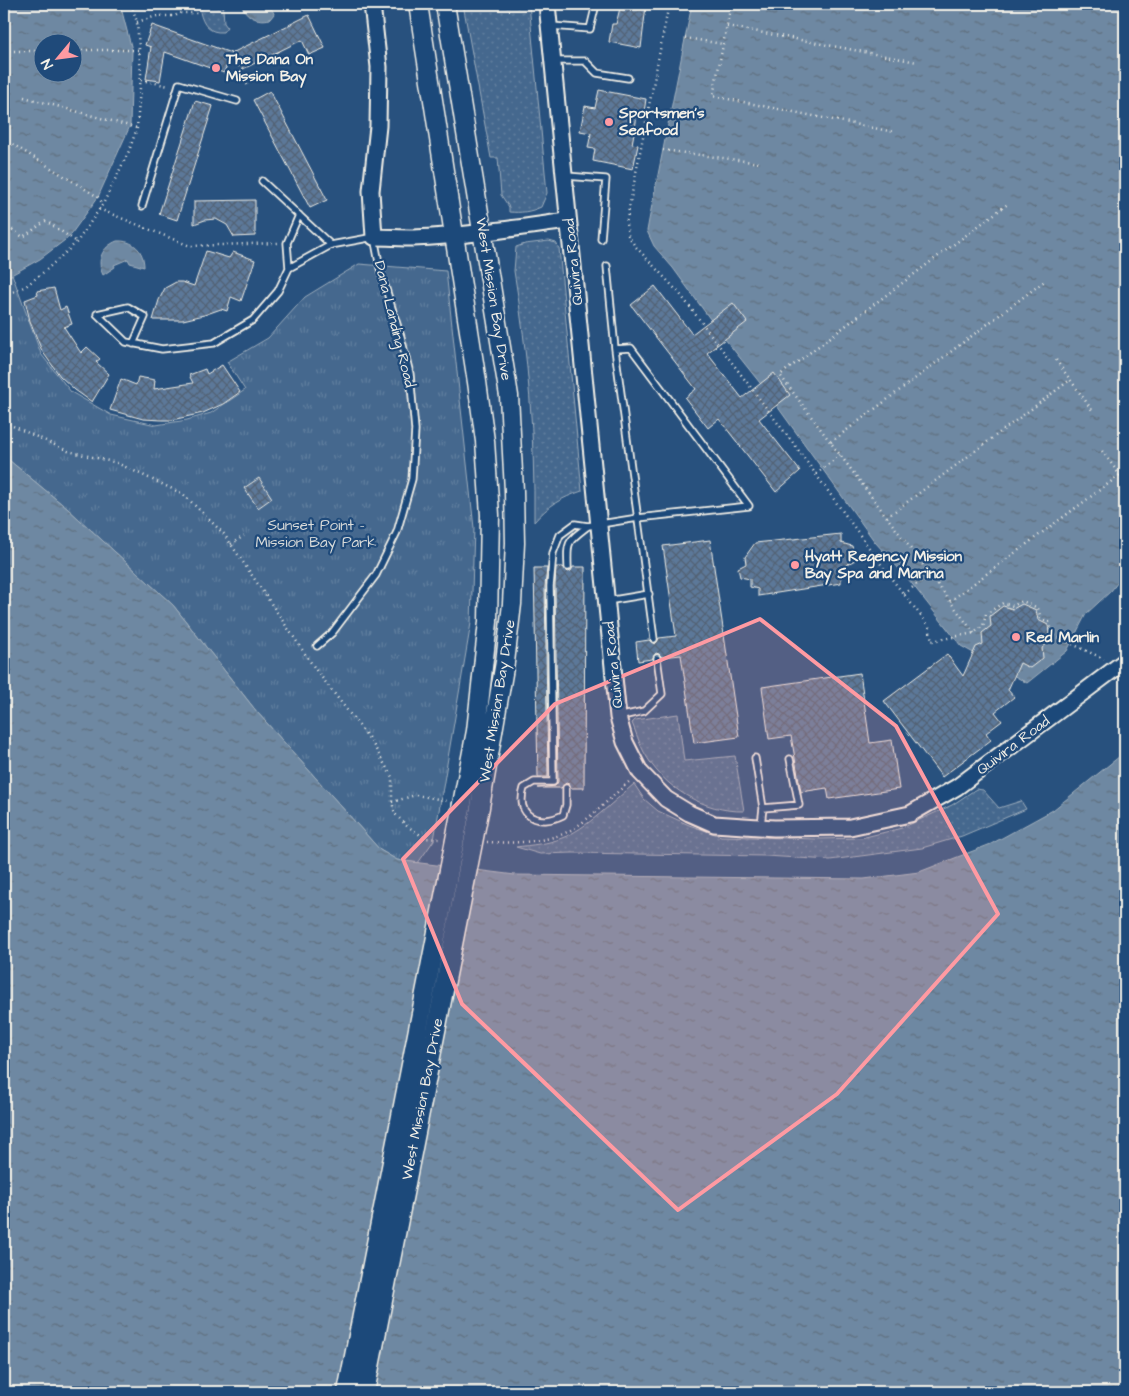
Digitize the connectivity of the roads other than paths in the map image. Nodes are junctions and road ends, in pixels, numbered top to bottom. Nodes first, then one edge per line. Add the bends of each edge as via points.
1 (372, 4) edge
2 (418, 4) edge
3 (445, 4) edge
4 (547, 4) edge
5 (596, 4) edge
6 (549, 26) junction
7 (553, 62) junction
8 (628, 78) dead end
9 (236, 101) dead end
10 (564, 176) junction
11 (262, 181) dead end
12 (142, 206) dead end
13 (299, 215) junction
14 (568, 221) junction
15 (483, 232) junction
16 (453, 234) junction
17 (374, 237) junction
18 (601, 239) dead end
19 (331, 244) junction
20 (607, 266) dead end
21 (289, 268) junction
22 (133, 344) junction
23 (616, 349) junction
24 (638, 518) junction
25 (593, 525) junction
26 (568, 567) dead end
27 (648, 594) junction
28 (607, 601) junction
29 (654, 639) dead end
30 (317, 646) dead end
31 (657, 658) dead end
32 (1119, 666) edge
33 (618, 717) junction
34 (755, 758) dead end
35 (790, 759) dead end
36 (566, 788) dead end
37 (763, 808) junction
38 (761, 827) junction
39 (347, 1392) edge
40 (365, 1392) edge

1 - 17 street, Dana Landing Road via 379,67 372,191
2 - 16 main road, West Mission Bay Drive
3 - 15 main road, West Mission Bay Drive
4 - 6 street, Quivira Road
5 - 6 lane via 590,28
6 - 7 street, Quivira Road
7 - 8 lane via 585,61 597,73
7 - 10 street, Quivira Road
9 - 12 lane via 179,84
10 - 14 street, Quivira Road
10 - 18 lane via 606,179
11 - 13 lane
13 - 19 lane
13 - 21 lane via 287,243
14 - 15 street
14 - 25 street, Quivira Road
15 - 16 street
15 - 40 main road, West Mission Bay Drive, bridge via 509,396 515,543 512,604 480,807
16 - 17 street
16 - 39 main road, West Mission Bay Drive, bridge via 485,441 490,515 488,622 476,731 456,802
17 - 19 lane
17 - 30 lane, Dana Landing Road via 410,374 415,430 412,480 397,532 376,575 332,633
19 - 21 lane
20 - 23 lane
21 - 22 lane via 278,291 253,320 214,343 162,350
22 - 22 lane via 126,342 97,314 128,307 145,317
23 - 24 lane
23 - 24 lane via 632,348 749,506
24 - 25 lane
24 - 27 lane
25 - 26 lane via 569,541
25 - 28 street, Quivira Road
25 - 36 lane via 576,524 560,535 553,553 550,586 553,782 534,782 524,788 523,808 531,818 554,820 563,815
27 - 28 lane
27 - 29 lane
28 - 33 street, Quivira Road
31 - 33 lane via 662,694 644,711
32 - 38 street, Quivira Road via 957,788 910,814 850,827
33 - 38 street, Quivira Road via 625,742 640,772 666,799 714,824
34 - 37 lane
35 - 37 lane via 798,805
37 - 38 lane

